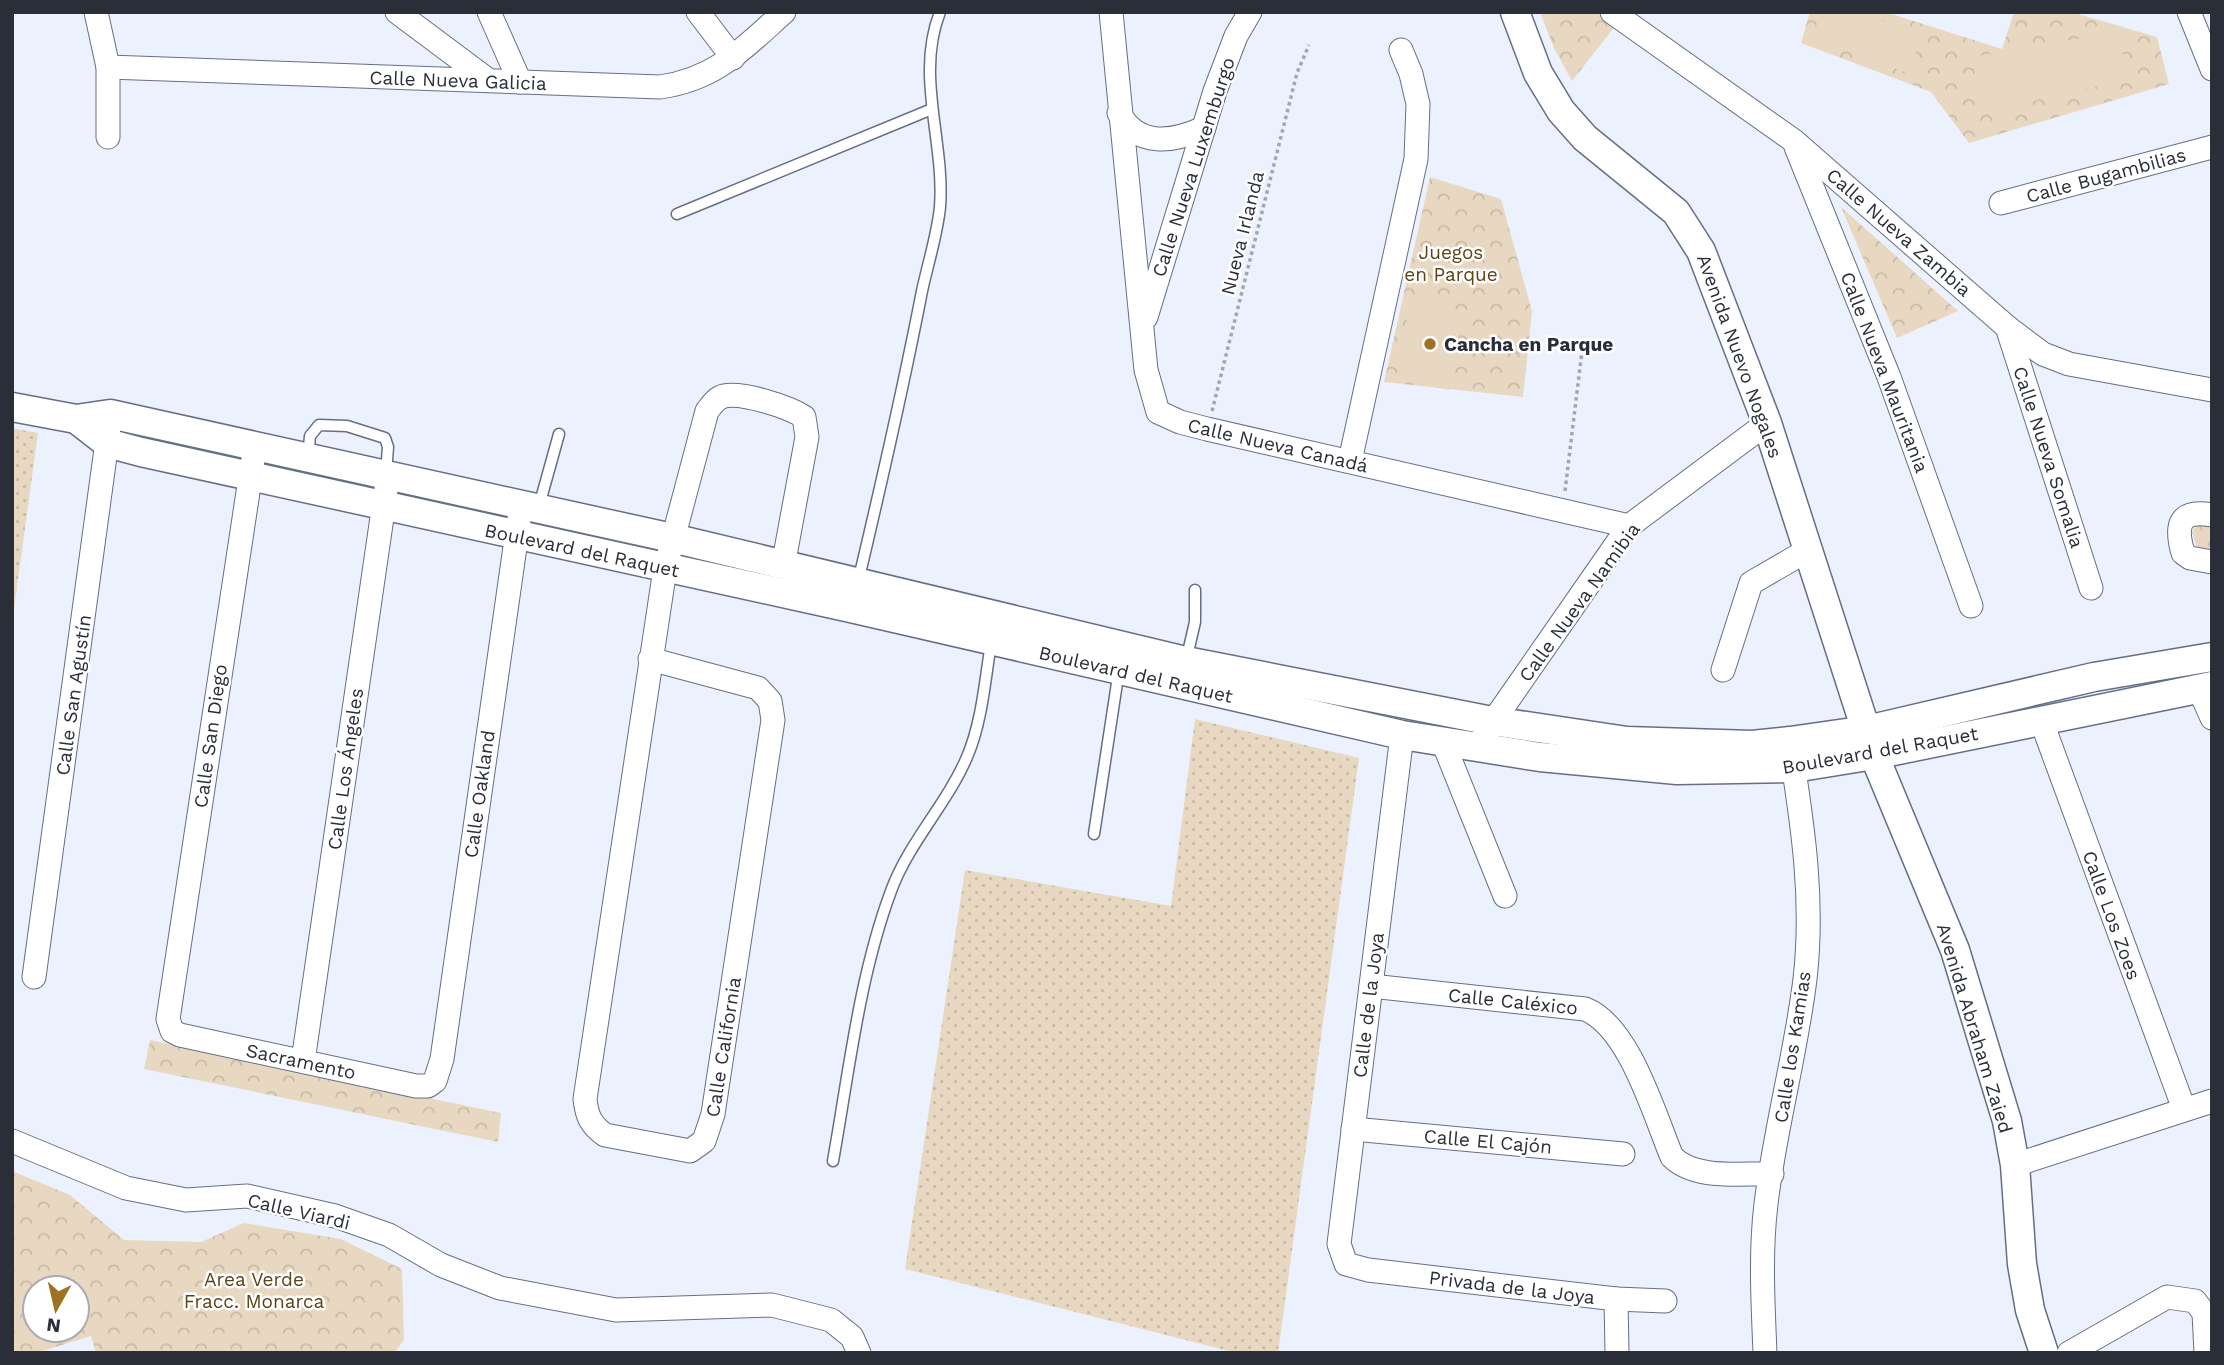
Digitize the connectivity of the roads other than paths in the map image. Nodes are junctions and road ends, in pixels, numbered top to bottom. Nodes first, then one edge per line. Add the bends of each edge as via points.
1 (96, 12) edge
2 (397, 12) edge
3 (489, 12) edge
4 (698, 12) edge
5 (784, 12) edge
6 (940, 12) edge
7 (1111, 12) edge
8 (1250, 12) edge
9 (1515, 12) edge
10 (1612, 12) edge
11 (2188, 13) edge
12 (1401, 50) dead end
13 (733, 58) junction
14 (108, 67) junction
15 (2212, 69) edge
16 (488, 80) junction
17 (520, 82) junction
18 (932, 109) junction
19 (1119, 113) junction
20 (1204, 128) junction
21 (108, 137) dead end
22 (1794, 141) junction
23 (2212, 147) edge
24 (2001, 203) dead end
25 (677, 214) dead end
26 (1143, 325) junction
27 (2007, 327) junction
28 (2212, 390) edge
29 (12, 407) edge
30 (110, 414) junction
31 (76, 419) junction
32 (1767, 423) junction
33 (559, 434) dead end
34 (107, 443) junction
35 (255, 446) junction
36 (307, 459) junction
37 (1350, 461) junction
38 (249, 474) junction
39 (386, 476) junction
40 (384, 507) junction
41 (530, 507) junction
42 (2212, 515) edge
43 (1629, 526) junction
44 (516, 534) junction
45 (672, 538) junction
46 (1808, 551) junction
47 (2212, 562) edge
48 (783, 566) junction
49 (665, 569) junction
50 (2091, 588) dead end
51 (1195, 590) dead end
52 (855, 595) junction
53 (1971, 606) dead end
54 (991, 640) junction
55 (2212, 657) edge
56 (650, 659) junction
57 (1186, 661) junction
58 (1119, 670) junction
59 (1723, 670) dead end
60 (2206, 687) edge
61 (2212, 718) edge
62 (2041, 720) junction
63 (1492, 721) junction
64 (1402, 735) junction
65 (1443, 741) junction
66 (1870, 742) junction
67 (1477, 748) junction
68 (1792, 755) junction
69 (1094, 834) dead end
70 (1505, 896) dead end
71 (34, 977) dead end
72 (1371, 986) junction
73 (169, 1026) joint
74 (303, 1061) junction
75 (435, 1082) joint
76 (2212, 1101) edge
77 (2184, 1109) junction
78 (1353, 1129) junction
79 (12, 1141) edge
80 (1623, 1154) dead end
81 (833, 1161) dead end
82 (2015, 1164) junction
83 (1772, 1174) junction
84 (1356, 1268) joint
85 (1616, 1299) junction
86 (1665, 1301) dead end
87 (859, 1353) edge
88 (1617, 1353) edge
89 (1765, 1353) edge
90 (2044, 1353) edge
91 (2069, 1353) edge
92 (2206, 1353) edge

1 - 14 street
2 - 16 street
3 - 17 street
4 - 13 street
5 - 13 street, Calle Nueva Galicia
6 - 18 lane via 931,33 928,60
7 - 19 street, Calle Nueva Canadá
8 - 20 street, Calle Nueva Luxemburgo via 1236,36
9 - 32 street, Avenida Nuevo Nogales via 1538,73 1561,111 1585,138 1676,212 1689,228 1702,251
10 - 22 street, Calle Nueva Zambia
11 - 15 street
12 - 37 street via 1418,104 1416,159
13 - 17 street, Calle Nueva Galicia via 687,83 660,87
14 - 16 street, Calle Nueva Galicia
14 - 21 street
16 - 17 street, Calle Nueva Galicia
18 - 25 lane
18 - 52 lane via 941,184 936,235
19 - 20 street via 1127,127 1143,136 1184,137
19 - 26 street, Calle Nueva Canadá
20 - 26 street, Calle Nueva Luxemburgo
22 - 27 street, Calle Nueva Zambia
22 - 53 street, Calle Nueva Mauritania via 1889,377
23 - 24 street, Calle Bugambilias
26 - 37 street, Calle Nueva Canadá via 1146,370 1158,412 1207,429
27 - 28 street, Calle Nueva Zambia via 2043,354 2069,364
27 - 50 street, Calle Nueva Somalia
29 - 31 street, Boulevard del Raquet
30 - 31 street, Boulevard del Raquet
30 - 34 street, Calle San Agustín
30 - 35 street, Boulevard del Raquet
31 - 34 street, Boulevard del Raquet
32 - 43 street, Calle Nueva Namibia
32 - 46 street, Avenida Nuevo Nogales
33 - 41 lane
34 - 38 street, Boulevard del Raquet
34 - 71 street, Calle San Agustín
35 - 36 street, Boulevard del Raquet
35 - 38 street, Calle San Diego
36 - 39 street, Boulevard del Raquet
36 - 39 lane via 310,436 318,425 347,426 386,438
37 - 43 street, Calle Nueva Canadá
38 - 40 street, Boulevard del Raquet
38 - 73 street, Calle San Diego
39 - 40 street, Calle Los Ángeles
39 - 41 street, Boulevard del Raquet
40 - 44 street, Boulevard del Raquet
40 - 74 street, Calle Los Ángeles
41 - 44 street, Calle Oakland
41 - 45 street, Boulevard del Raquet
42 - 47 street via 2191,514 2179,527 2183,553
43 - 63 street, Calle Nueva Namibia
44 - 49 street, Boulevard del Raquet
44 - 75 street, Calle Oakland via 442,1059
45 - 48 street, Boulevard del Raquet
45 - 48 street, Calle California via 713,402 724,396 768,402 794,410 804,417 807,428
45 - 49 street, Calle California
46 - 59 street via 1751,583
46 - 66 street, Avenida Nuevo Nogales
48 - 52 street, Boulevard del Raquet
49 - 52 street, Boulevard del Raquet
49 - 56 street, Calle California
51 - 57 lane via 1195,622
52 - 54 street, Boulevard del Raquet
52 - 57 street, Boulevard del Raquet
54 - 58 street, Boulevard del Raquet
54 - 81 lane via 966,759 917,836 891,890 860,1008
55 - 66 street, Boulevard del Raquet via 2094,677
56 - 56 street, Calle California via 585,1100 587,1116 605,1135 690,1151 704,1141 713,1114 773,720 770,701 758,688
57 - 63 street, Boulevard del Raquet
58 - 64 street, Boulevard del Raquet
58 - 69 lane
60 - 61 street
60 - 62 street, Boulevard del Raquet
62 - 66 street, Boulevard del Raquet
62 - 77 street, Calle Los Zoes
63 - 67 street, Calle Nueva Namibia
63 - 68 street, Boulevard del Raquet via 1628,741 1752,745
64 - 65 street, Boulevard del Raquet
64 - 72 street, Calle de la Joya
65 - 67 street, Boulevard del Raquet
65 - 70 street
66 - 68 street, Boulevard del Raquet
66 - 82 street, Avenida Abraham Zaied via 1955,950 2007,1121
67 - 68 street, Boulevard del Raquet via 1677,770
68 - 83 street, Calle los Kamias via 1809,897 1805,977
72 - 78 street, Calle de la Joya
72 - 83 street, Calle Caléxico via 1599,1014 1619,1040 1672,1157 1682,1167
73 - 74 street, Sacramento via 180,1035
74 - 75 street, Sacramento via 415,1086
76 - 77 street
77 - 82 street
78 - 80 street, Calle El Cajón
78 - 84 street, Calle de la Joya via 1339,1244 1346,1264
79 - 87 street, Calle Viardi via 126,1188 186,1200 247,1196 335,1216 389,1235 442,1265 500,1288 616,1310 772,1305 831,1320 852,1337
82 - 90 street, Avenida Abraham Zaied via 2022,1264
83 - 89 street, Calle los Kamias via 1763,1279
84 - 85 street, Privada de la Joya
85 - 86 street
85 - 88 street, Privada de la Joya
91 - 92 street via 2168,1297 2195,1301 2204,1313

